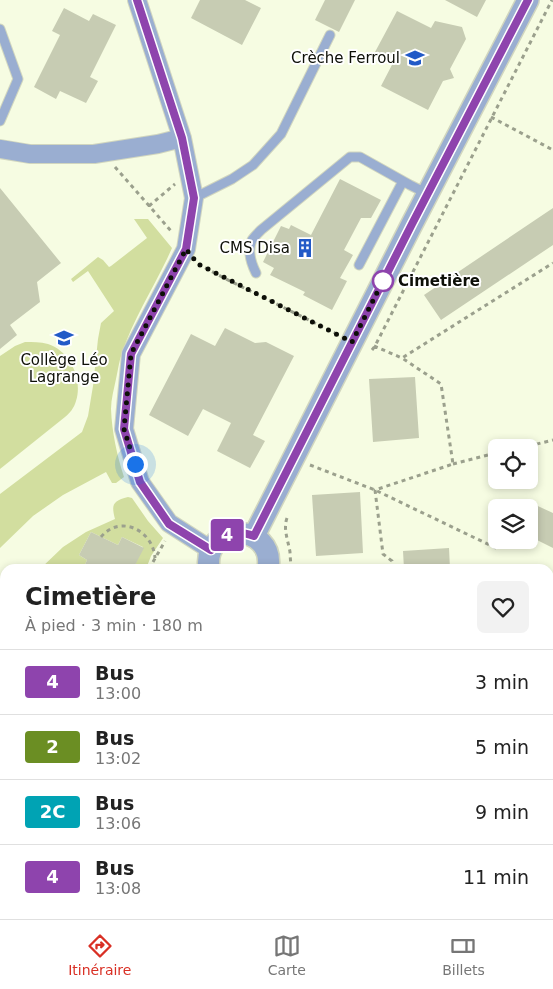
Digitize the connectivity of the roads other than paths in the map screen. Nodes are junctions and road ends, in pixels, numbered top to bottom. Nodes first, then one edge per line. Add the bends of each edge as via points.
1 (136, 0) edge
2 (528, 0) edge
3 (0, 29) edge
4 (330, 36) dead end
5 (0, 121) edge
6 (182, 138) junction
7 (0, 149) edge
8 (403, 181) junction
9 (428, 194) junction
10 (194, 198) junction
11 (359, 265) dead end
12 (256, 274) dead end
13 (254, 536) junction
14 (210, 560) edge
15 (269, 564) edge

1 - 6 street
2 - 9 street
3 - 5 lane via 18,80
4 - 10 lane via 280,134 253,165
6 - 7 street via 94,154 30,154
6 - 10 street
8 - 9 lane
8 - 11 lane
8 - 12 lane via 360,157 350,157 252,241 250,261
9 - 13 street via 361,347 304,466
10 - 14 street via 186,249 131,354 124,429 140,482 169,524
13 - 14 street via 245,533 224,536 215,543
13 - 15 street via 268,553

